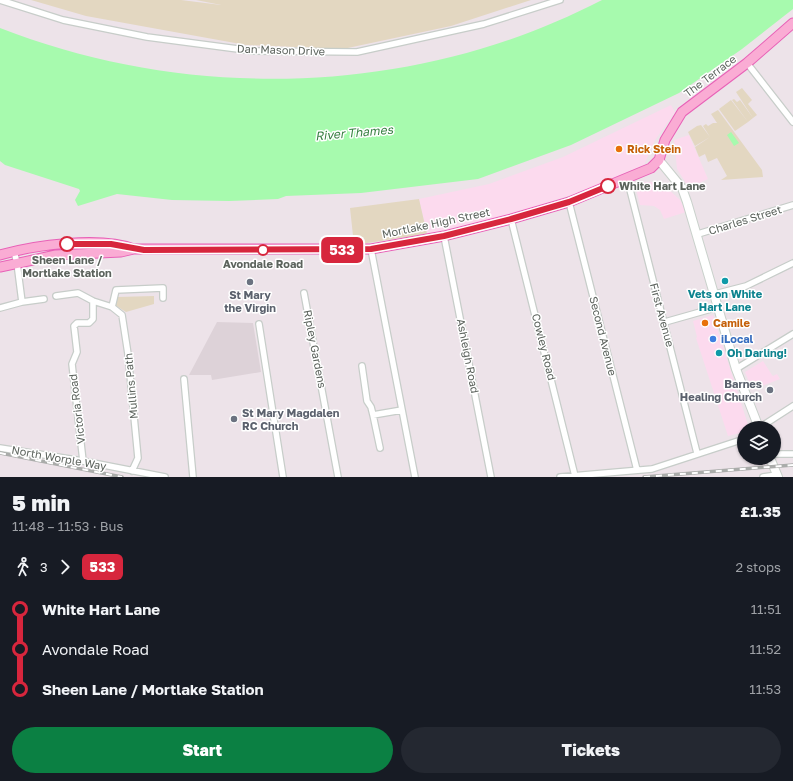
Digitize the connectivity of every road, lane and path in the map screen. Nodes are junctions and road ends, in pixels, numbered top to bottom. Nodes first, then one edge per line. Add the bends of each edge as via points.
1 (0, 0) edge
2 (560, 0) edge
3 (793, 23) edge
4 (746, 63) junction
5 (793, 122) edge
6 (659, 160) junction
7 (627, 178) junction
8 (569, 202) junction
9 (793, 205) edge
10 (511, 219) junction
11 (698, 234) junction
12 (444, 236) junction
13 (134, 249) junction
14 (371, 249) junction
15 (14, 251) junction
16 (0, 255) edge
17 (17, 263) junction
18 (793, 263) edge
19 (0, 267) edge
20 (304, 293) dead end
21 (715, 294) junction
22 (56, 296) dead end
23 (163, 298) dead end
24 (44, 299) dead end
25 (93, 301) junction
26 (22, 302) junction
27 (112, 307) junction
28 (718, 307) junction
29 (0, 308) edge
30 (665, 322) junction
31 (259, 324) dead end
32 (793, 334) edge
33 (362, 366) dead end
34 (736, 369) junction
35 (184, 379) dead end
36 (793, 406) edge
37 (402, 410) junction
38 (373, 415) junction
39 (756, 421) edge
40 (770, 421) edge
41 (737, 441) edge
42 (0, 448) edge
43 (380, 448) dead end
44 (697, 453) junction
45 (781, 454) edge
46 (793, 454) edge
47 (83, 461) junction
48 (773, 465) edge
49 (637, 470) junction
50 (132, 472) junction
51 (575, 476) junction
52 (777, 476) edge
53 (165, 477) edge
54 (193, 477) edge
55 (283, 477) edge
56 (338, 477) edge
57 (415, 477) edge
58 (491, 477) edge
59 (560, 477) edge
60 (762, 477) edge

1 - 2 street, Dan Mason Drive via 63,20 147,37 253,52 357,52 478,26
3 - 4 main road, The Terrace
4 - 5 street
4 - 6 main road, The Terrace via 682,112 665,140
6 - 7 main road, Mortlake High Street via 651,168
6 - 11 street via 682,188
7 - 8 main road, Mortlake High Street
7 - 30 street, First Avenue
8 - 10 main road, Mortlake High Street
8 - 49 street, Second Avenue
9 - 11 street, Charles Street
10 - 12 main road, Mortlake High Street
10 - 51 street, Cowley Road
11 - 21 street
12 - 14 main road, Mortlake High Street
12 - 58 street, Ashleigh Road
13 - 14 main road, Mortlake High Street
13 - 15 main road, Mortlake High Street via 124,245 77,244
13 - 17 main road, Mortlake High Street via 56,255
14 - 37 street
15 - 16 main road, Mortlake High Street
15 - 17 street
17 - 19 main road, Mortlake High Street
17 - 26 street
18 - 21 street via 746,286
20 - 56 street, Ripley Gardens
21 - 28 street
22 - 25 street via 78,293
23 - 27 street via 163,288 116,290
24 - 26 street
25 - 27 street
25 - 47 street, Victoria Road via 93,319 89,323 74,326 77,352 72,364
26 - 29 street
27 - 50 street, Mullins Path via 122,315 128,354 138,458
28 - 30 street
28 - 34 street
30 - 44 street, First Avenue
31 - 55 street
32 - 34 street
33 - 38 street via 367,400
34 - 39 street
35 - 54 street
36 - 40 street
37 - 38 street
37 - 57 street
38 - 43 street
41 - 44 street
42 - 47 street, North Worple Way
44 - 49 street via 652,469
45 - 46 street
47 - 50 street, North Worple Way
48 - 52 street
49 - 51 street
50 - 53 street, North Worple Way
51 - 59 street
52 - 60 street

